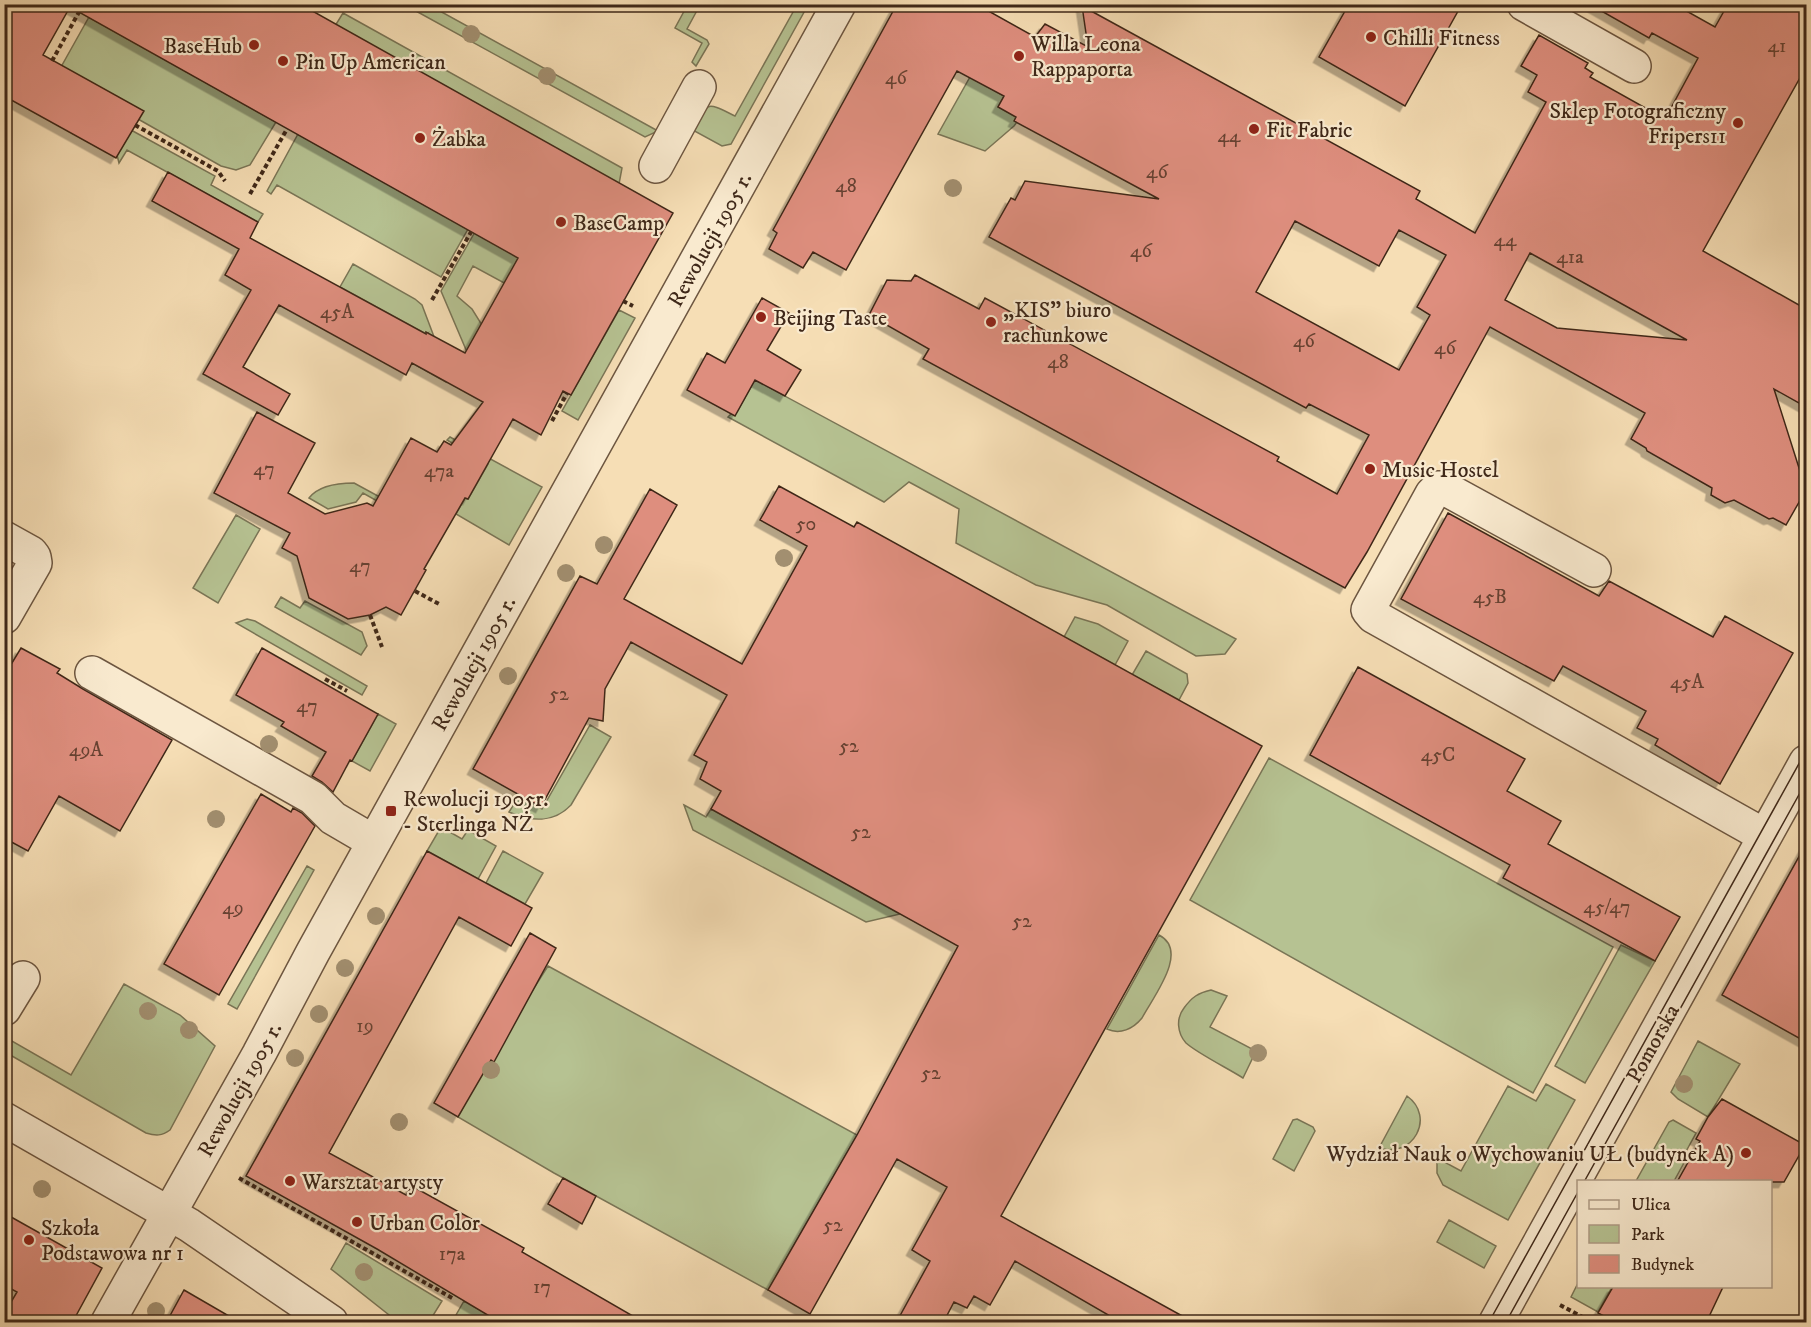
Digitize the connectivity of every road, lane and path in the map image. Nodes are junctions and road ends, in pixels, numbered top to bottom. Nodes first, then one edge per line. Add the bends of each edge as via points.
1 (839, 4) edge
2 (1524, 4) edge
3 (79, 12) dead end
4 (52, 61) dead end
5 (1634, 66) dead end
6 (699, 87) dead end
7 (135, 125) dead end
8 (287, 129) dead end
9 (656, 166) dead end
10 (225, 181) dead end
11 (250, 194) dead end
12 (471, 232) dead end
13 (432, 300) dead end
14 (567, 393) dead end
15 (552, 421) dead end
16 (4, 538) edge
17 (1594, 570) dead end
18 (415, 591) dead end
19 (439, 604) dead end
20 (370, 615) dead end
21 (4, 617) edge
22 (382, 647) dead end
23 (92, 673) dead end
24 (325, 679) dead end
25 (347, 692) dead end
26 (1806, 762) edge
27 (1765, 836) junction
28 (374, 842) junction
29 (22, 978) dead end
30 (4, 1009) edge
31 (4, 1119) edge
32 (239, 1178) dead end
33 (170, 1213) junction
34 (454, 1299) dead end
35 (1560, 1305) dead end
36 (108, 1323) edge
37 (331, 1323) edge
38 (1496, 1323) edge
39 (1592, 1323) edge

1 - 28 street, Rewolucji 1905 r.
2 - 5 street
3 - 4 path
6 - 9 street
7 - 10 path via 218,171
8 - 11 path
12 - 13 path
14 - 15 path
16 - 21 street via 31,553 35,563
17 - 27 street via 1438,488 1368,610
18 - 19 path
20 - 22 path
23 - 28 street via 313,798 333,818
24 - 25 path
26 - 27 street, Pomorska
27 - 38 street, Pomorska
28 - 33 street, Rewolucji 1905 r.
29 - 30 street
31 - 33 street
32 - 34 path
33 - 36 street, Rewolucji 1905 r.
33 - 37 street
35 - 39 path

